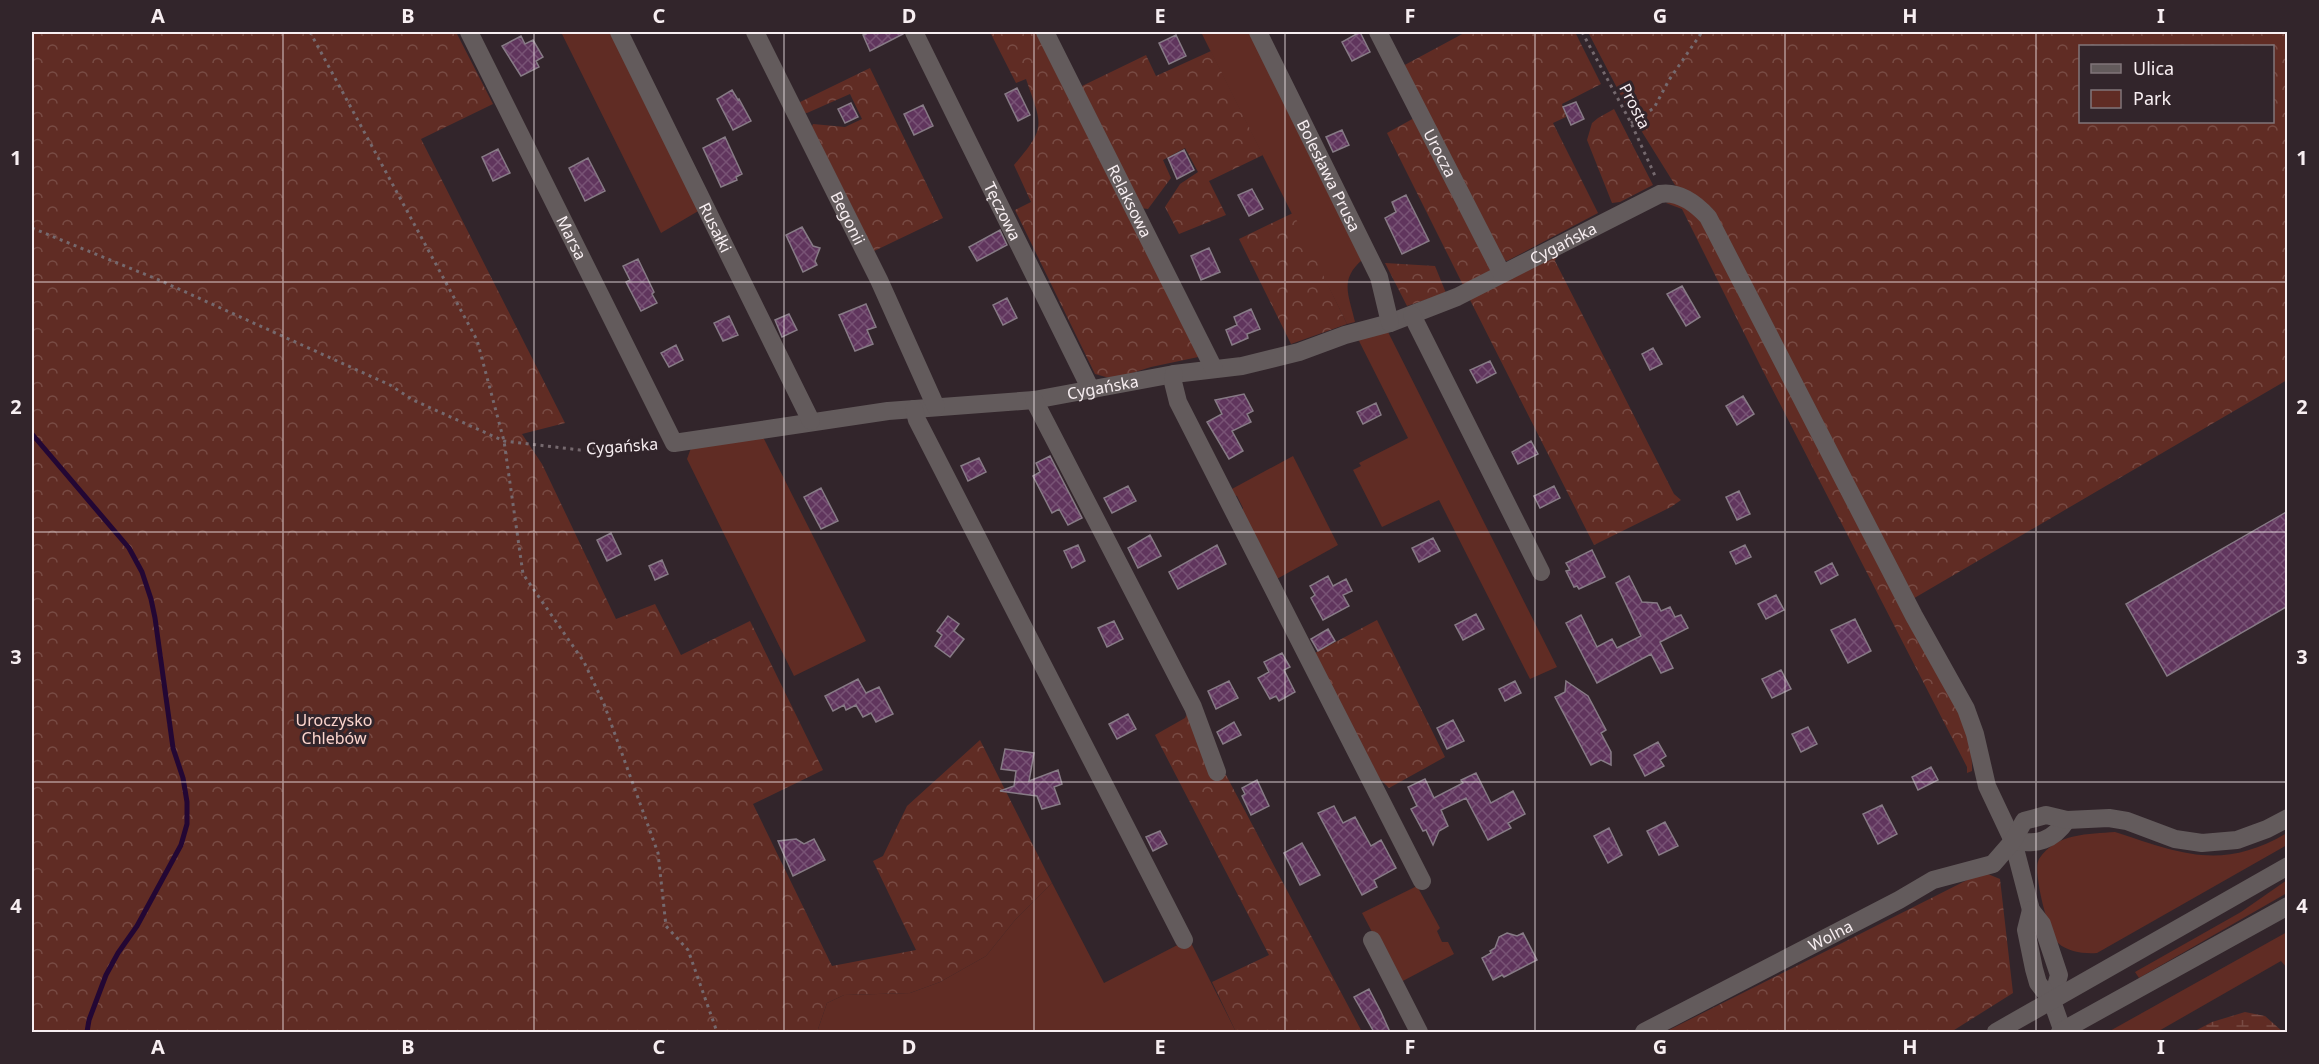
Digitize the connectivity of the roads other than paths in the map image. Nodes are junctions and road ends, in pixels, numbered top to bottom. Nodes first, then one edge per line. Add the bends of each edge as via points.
1 (469, 32) edge
2 (619, 32) edge
3 (755, 32) edge
4 (914, 32) edge
5 (1045, 32) edge
6 (1258, 32) edge
7 (1378, 32) edge
8 (1502, 274) junction
9 (1412, 315) junction
10 (1390, 323) junction
11 (1214, 369) junction
12 (1174, 374) junction
13 (1091, 390) junction
14 (1034, 399) junction
15 (936, 408) junction
16 (914, 409) junction
17 (811, 421) junction
18 (674, 443) joint
19 (1541, 572) dead end
20 (1217, 772) dead end
21 (2288, 818) edge
22 (2013, 841) junction
23 (2288, 866) edge
24 (1422, 881) dead end
25 (2288, 906) edge
26 (1184, 940) dead end
27 (1372, 940) dead end
28 (2052, 1001) junction
29 (1419, 1032) edge
30 (1644, 1032) edge
31 (1996, 1032) edge
32 (2062, 1032) edge

1 - 18 street, Marsa
2 - 17 street, Rusałki
3 - 15 street, Begonii via 879,280
4 - 13 street, Tęczowa
5 - 11 street, Relaksowa
6 - 10 street, Bolesława Prusa via 1379,276
7 - 8 street, Urocza
8 - 9 street, Cygańska
8 - 22 street, Cygańska via 1666,194 1689,201 1708,217 1966,709 1987,786
9 - 10 street, Cygańska
9 - 19 street
10 - 11 street, Cygańska via 1299,352
11 - 12 street, Cygańska
12 - 13 street, Cygańska
12 - 24 street via 1178,402
13 - 14 street, Cygańska
14 - 15 street, Cygańska
14 - 20 street via 1193,707
15 - 16 street, Cygańska
16 - 17 street, Cygańska
16 - 26 street
17 - 18 street, Cygańska
21 - 22 street, Wolna via 2237,840 2202,843 2175,839 2118,819 2067,820 2046,815 2024,821
22 - 28 street via 2031,910 2026,930 2032,959 2038,983
22 - 30 street, Wolna via 1993,864 1923,885
23 - 28 street
25 - 32 street
27 - 29 street
28 - 31 street
28 - 32 street

